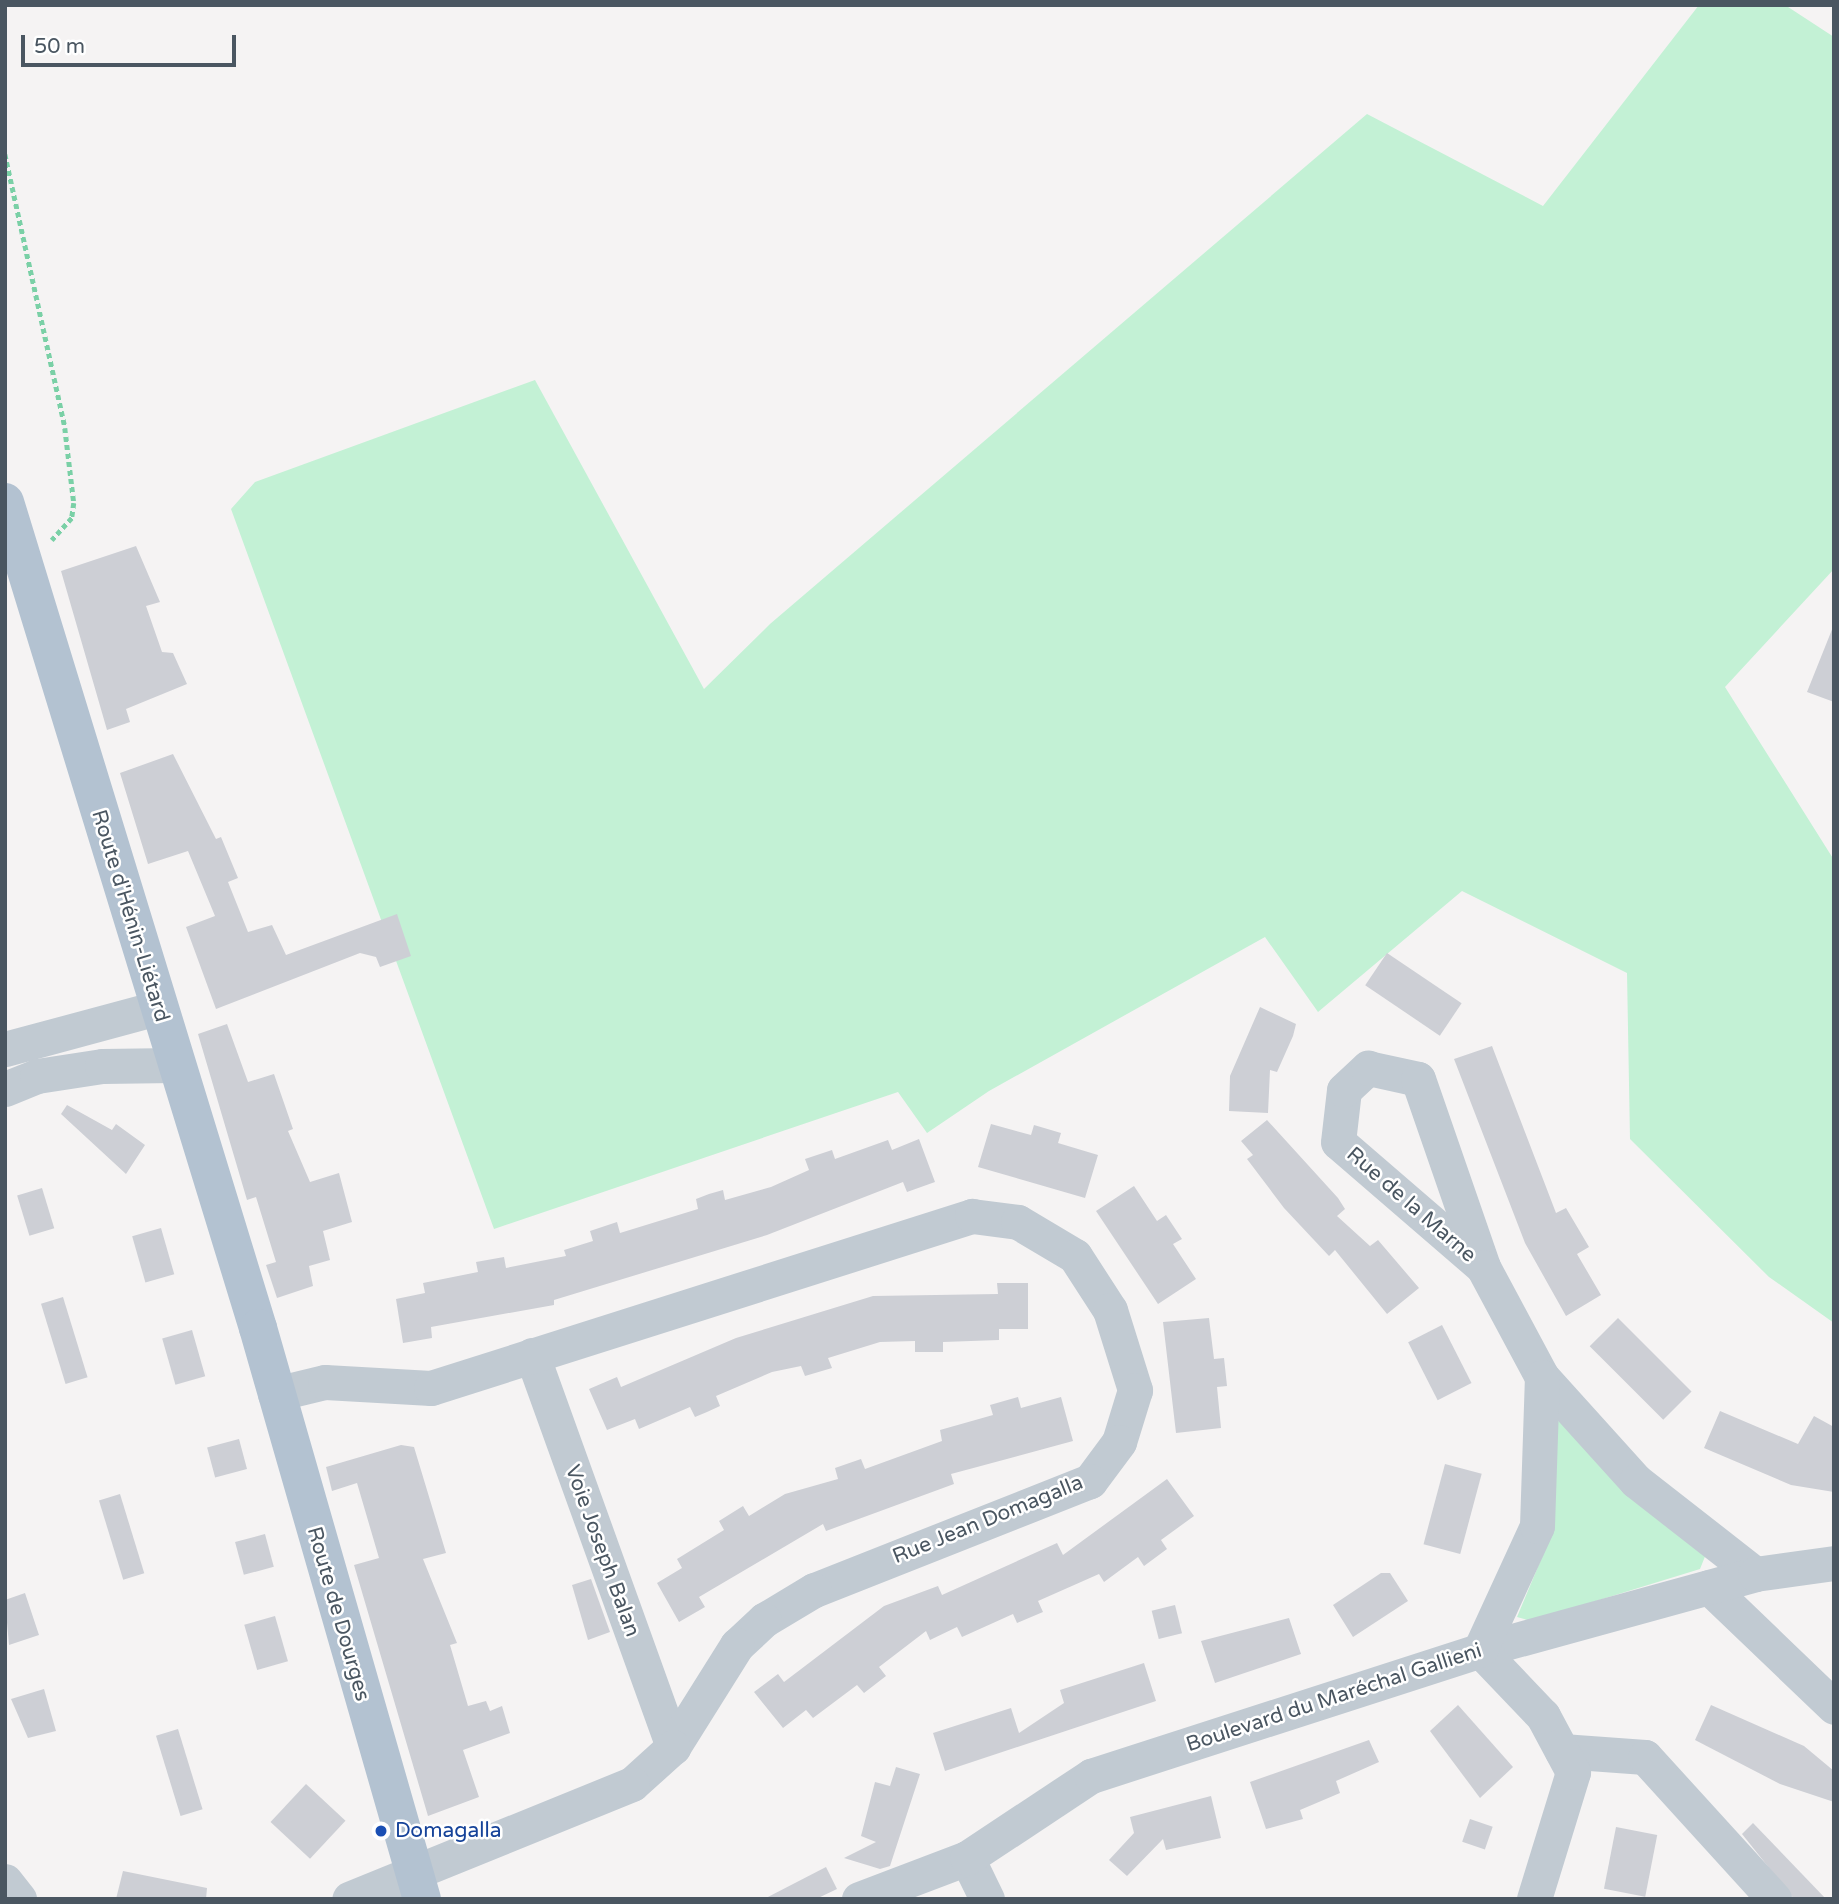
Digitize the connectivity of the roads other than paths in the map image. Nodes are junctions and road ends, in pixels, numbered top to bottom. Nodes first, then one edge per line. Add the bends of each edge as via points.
1 (5, 502) edge
2 (157, 1008) junction
3 (5, 1049) edge
4 (174, 1065) junction
5 (5, 1089) edge
6 (1483, 1267) junction
7 (258, 1328) joint
8 (532, 1354) junction
9 (1542, 1377) junction
10 (275, 1394) junction
11 (1834, 1563) edge
12 (1755, 1574) junction
13 (1709, 1587) junction
14 (1480, 1650) junction
15 (1834, 1707) edge
16 (673, 1747) junction
17 (1562, 1751) junction
18 (967, 1858) junction
19 (5, 1881) edge
20 (417, 1884) edge
21 (1544, 1890) edge
22 (19, 1899) edge
23 (349, 1899) edge
24 (859, 1899) edge
25 (987, 1899) edge
26 (1774, 1899) edge

1 - 2 main road, Route d'Hénin-Liétard
2 - 3 street
2 - 4 main road, Route d'Hénin-Liétard
4 - 5 street via 102,1066 37,1076
4 - 7 main road, Route d'Hénin-Liétard
6 - 6 street, Rue de la Marne via 1418,1079 1368,1068 1344,1090 1339,1142
6 - 9 street, Rue de la Marne
7 - 10 main road, Route de Dourges
8 - 10 street, Rue Jean Domagalla via 431,1388 325,1382 293,1385
8 - 16 street, Voie Joseph Balan
8 - 16 street, Rue Jean Domagalla via 972,1216 1018,1222 1075,1256 1110,1310 1135,1390 1119,1442 1090,1481 814,1590 764,1620 737,1645
9 - 12 street, Rue de la Marne via 1636,1482
9 - 14 street via 1537,1525
10 - 20 main road, Route de Dourges
11 - 12 street, Boulevard du Maréchal Gallieni
12 - 13 street, Boulevard du Maréchal Gallieni
13 - 14 street, Boulevard du Maréchal Gallieni
13 - 15 street
14 - 17 street via 1543,1716
14 - 18 street, Boulevard du Maréchal Gallieni via 1091,1776
16 - 20 street, Rue Jean Domagalla via 632,1784
17 - 21 street via 1573,1772
17 - 26 street via 1645,1757
18 - 24 street, Boulevard du Maréchal Gallieni
18 - 25 street
19 - 22 street
20 - 23 street, Rue Jean Domagalla

